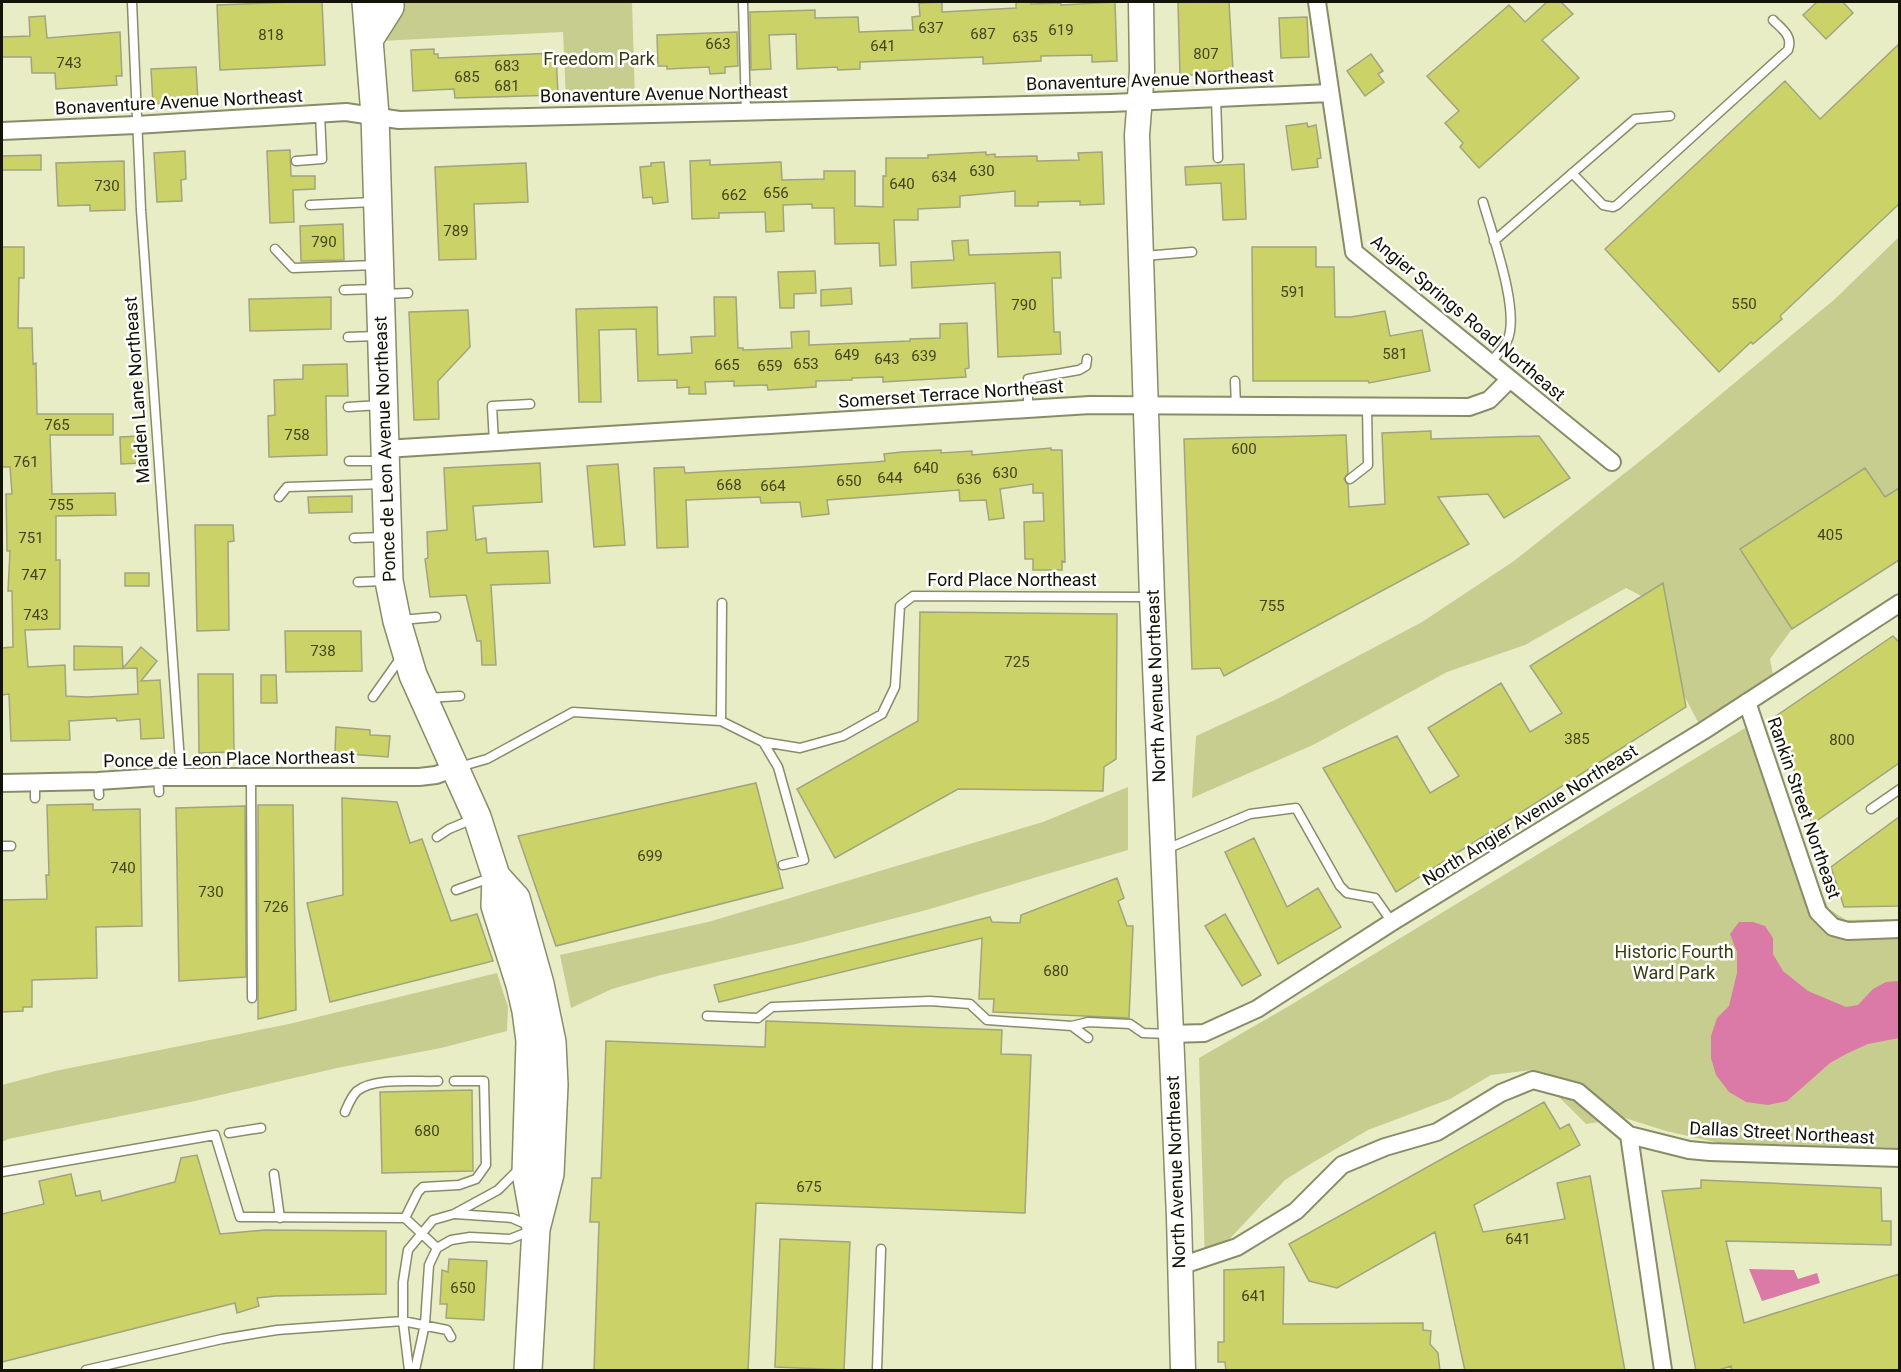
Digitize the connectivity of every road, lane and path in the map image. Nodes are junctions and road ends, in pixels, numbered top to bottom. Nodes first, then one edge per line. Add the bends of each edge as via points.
1 (132, 2) edge
2 (366, 2) edge
3 (390, 2) edge
4 (743, 2) edge
5 (1141, 2) edge
6 (1317, 2) edge
7 (1773, 20) dead end
8 (369, 40) junction
9 (1329, 93) junction
10 (1216, 97) junction
11 (1140, 100) junction
12 (746, 112) junction
13 (320, 114) junction
14 (375, 115) junction
15 (1670, 116) dead end
16 (136, 125) junction
17 (2, 131) edge
18 (1218, 158) dead end
19 (296, 160) dead end
20 (1572, 173) junction
21 (377, 202) junction
22 (1483, 202) dead end
23 (310, 205) dead end
24 (1494, 241) junction
25 (275, 249) dead end
26 (1192, 252) dead end
27 (1141, 256) junction
28 (380, 283) junction
29 (344, 290) dead end
30 (408, 293) dead end
31 (381, 336) junction
32 (348, 337) dead end
33 (1087, 359) dead end
34 (1490, 363) junction
35 (1510, 379) junction
36 (1235, 381) dead end
37 (530, 404) dead end
38 (383, 405) junction
39 (1146, 405) junction
40 (1236, 406) junction
41 (1367, 406) junction
42 (348, 407) dead end
43 (1028, 409) junction
44 (494, 443) junction
45 (349, 461) dead end
46 (1611, 462) dead end
47 (385, 465) junction
48 (1350, 479) dead end
49 (279, 497) dead end
50 (388, 537) junction
51 (354, 538) dead end
52 (389, 581) junction
53 (358, 582) dead end
54 (1152, 597) junction
55 (722, 603) dead end
56 (1899, 603) edge
57 (436, 617) dead end
58 (397, 621) junction
59 (406, 651) junction
60 (460, 696) dead end
61 (374, 697) dead end
62 (424, 699) junction
63 (1747, 702) junction
64 (721, 721) junction
65 (763, 742) junction
66 (455, 768) junction
67 (251, 775) junction
68 (181, 776) junction
69 (2, 783) edge
70 (1899, 789) edge
71 (1871, 809) dead end
72 (477, 817) junction
73 (437, 837) dead end
74 (2, 846) edge
75 (11, 846) dead end
76 (1162, 851) junction
77 (783, 865) dead end
78 (496, 876) junction
79 (456, 890) dead end
80 (1392, 922) junction
81 (1899, 929) edge
82 (252, 998) dead end
83 (707, 1016) dead end
84 (1072, 1026) junction
85 (1171, 1034) junction
86 (1088, 1038) dead end
87 (438, 1081) dead end
88 (454, 1081) dead end
89 (345, 1112) dead end
90 (261, 1128) dead end
91 (229, 1133) dead end
92 (1629, 1135) junction
93 (1899, 1158) edge
94 (526, 1159) junction
95 (2, 1172) edge
96 (274, 1174) dead end
97 (454, 1214) junction
98 (280, 1218) junction
99 (405, 1218) junction
100 (536, 1229) junction
101 (421, 1233) junction
102 (437, 1248) junction
103 (881, 1249) dead end
104 (1180, 1266) junction
105 (403, 1321) junction
106 (425, 1324) junction
107 (451, 1337) dead end
108 (86, 1371) edge
109 (409, 1371) edge
110 (415, 1371) edge
111 (528, 1371) edge
112 (877, 1371) edge
113 (1183, 1371) edge
114 (1663, 1371) edge

1 - 16 lane, Maiden Lane Northeast
2 - 8 highway, Ponce de Leon Avenue Northeast
3 - 8 highway
4 - 12 lane
5 - 11 main road, North Avenue Northeast
6 - 9 street, Angier Springs Road Northeast
7 - 20 lane via 1789,36 1788,50 1617,205 1603,205
8 - 14 highway, Ponce de Leon Avenue Northeast
9 - 10 street, Bonaventure Avenue Northeast
9 - 34 street, Angier Springs Road Northeast via 1354,252
10 - 11 street, Bonaventure Avenue Northeast
10 - 18 lane
11 - 12 street, Bonaventure Avenue Northeast
11 - 27 main road, North Avenue Northeast via 1137,135
12 - 14 street, Bonaventure Avenue Northeast via 399,120
13 - 14 street, Bonaventure Avenue Northeast
13 - 16 street, Bonaventure Avenue Northeast
13 - 19 lane via 322,159
14 - 21 highway, Ponce de Leon Avenue Northeast
15 - 20 lane via 1635,119
16 - 17 street, Bonaventure Avenue Northeast
16 - 68 lane, Maiden Lane Northeast
20 - 24 lane
21 - 23 lane
21 - 28 highway, Ponce de Leon Avenue Northeast
22 - 24 lane
24 - 34 lane via 1512,325 1507,342
25 - 28 lane via 293,268
26 - 27 lane
27 - 39 main road, North Avenue Northeast
28 - 29 lane
28 - 30 lane
28 - 31 highway, Ponce de Leon Avenue Northeast
31 - 32 lane
31 - 38 highway, Ponce de Leon Avenue Northeast
33 - 43 lane via 1086,366 1079,370 1028,379
34 - 35 street, Angier Springs Road Northeast
35 - 41 street, Somerset Terrace Northeast via 1489,400 1469,407
35 - 46 street, Angier Springs Road Northeast
36 - 40 lane
37 - 44 lane via 492,406
38 - 42 lane
38 - 47 highway, Ponce de Leon Avenue Northeast
39 - 40 street, Somerset Terrace Northeast
39 - 43 street, Somerset Terrace Northeast
39 - 54 main road, North Avenue Northeast
40 - 41 street, Somerset Terrace Northeast
41 - 48 lane via 1368,465
43 - 44 street, Somerset Terrace Northeast
44 - 47 street, Somerset Terrace Northeast
45 - 47 lane
47 - 49 lane via 287,488
47 - 50 highway, Ponce de Leon Avenue Northeast
50 - 51 lane
50 - 52 highway, Ponce de Leon Avenue Northeast
52 - 53 lane
52 - 58 highway, Ponce de Leon Avenue Northeast
54 - 65 lane, Ford Place Northeast via 914,596 900,606 896,687 882,714 843,736 800,748
54 - 76 main road, North Avenue Northeast
55 - 64 lane
56 - 63 street, North Angier Avenue Northeast
57 - 58 lane
58 - 59 highway, Ponce de Leon Avenue Northeast
59 - 61 lane
59 - 62 highway, Ponce de Leon Avenue Northeast
60 - 62 lane
62 - 66 highway, Ponce de Leon Avenue Northeast
63 - 80 street, North Angier Avenue Northeast
63 - 81 street, Rankin Street Northeast via 1818,912 1833,927 1848,931
64 - 65 lane, Ford Place Northeast
64 - 66 lane, Ford Place Northeast via 573,712 487,759
65 - 77 lane via 778,767 804,860
66 - 67 street, Ponce de Leon Place Northeast via 418,777
66 - 72 highway, Ponce de Leon Avenue Northeast
67 - 68 street, Ponce de Leon Place Northeast
67 - 82 lane
68 - 69 street, Ponce de Leon Place Northeast via 158,784 99,788 35,790
70 - 71 lane
72 - 73 lane
72 - 78 highway, Ponce de Leon Avenue Northeast
74 - 75 lane
76 - 80 lane via 1250,814 1296,808 1340,886 1347,893 1375,898
76 - 85 main road, North Avenue Northeast
78 - 79 lane
78 - 94 highway, Ponce de Leon Avenue Northeast via 495,906 524,1002 530,1041
78 - 100 highway, Ponce de Leon Avenue Northeast via 516,898 552,1042 550,1174
80 - 85 street, North Angier Avenue Northeast via 1257,1009 1204,1033
83 - 84 lane via 758,1018 772,1006 930,1001 970,1004 987,1020
84 - 85 lane via 1088,1022 1131,1024 1143,1033
84 - 86 lane
85 - 104 main road, North Avenue Northeast
87 - 89 lane via 376,1083 359,1089
88 - 99 lane via 484,1081 486,1165 476,1179 459,1185 423,1187
90 - 91 lane
92 - 93 street, Dallas Street Northeast via 1710,1152
92 - 104 street, Dallas Street Northeast via 1578,1092 1533,1080 1501,1093 1437,1132 1342,1165 1296,1210 1237,1246
92 - 114 street
94 - 97 lane via 498,1190
94 - 100 highway, Ponce de Leon Avenue Northeast
95 - 98 lane via 215,1135 240,1217
96 - 98 lane
97 - 100 lane via 512,1218
97 - 101 lane via 433,1220
98 - 99 lane
99 - 101 lane
100 - 102 lane via 510,1239 451,1240
100 - 111 highway, Ponce de Leon Avenue Northeast
101 - 102 lane
101 - 105 lane via 408,1250
102 - 106 lane via 429,1265
103 - 112 lane
104 - 113 main road, North Avenue Northeast
105 - 106 lane
105 - 108 lane via 232,1337
105 - 109 lane
106 - 107 lane via 447,1330
106 - 110 lane

